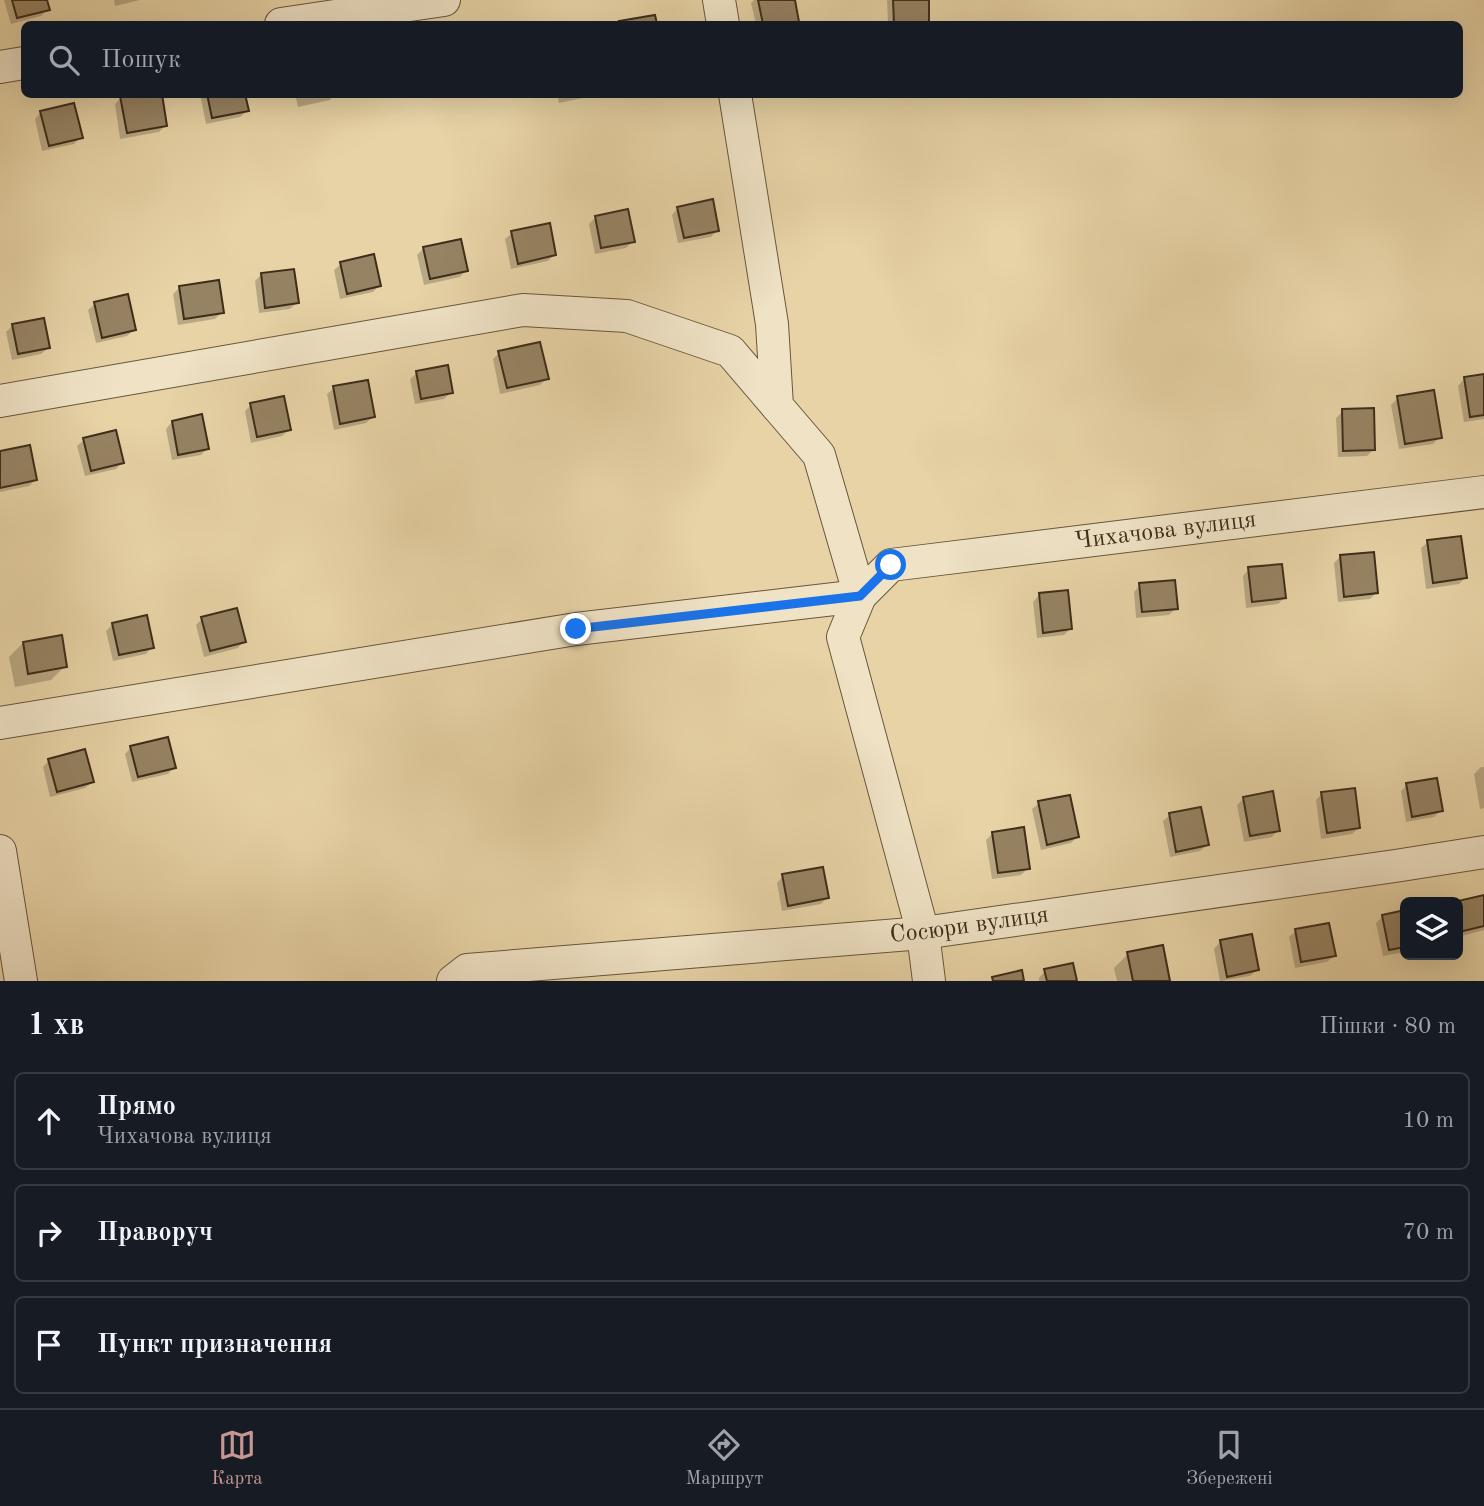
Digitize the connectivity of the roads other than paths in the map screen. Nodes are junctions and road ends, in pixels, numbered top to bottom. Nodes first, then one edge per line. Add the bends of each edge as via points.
1 (444, 0) edge
2 (719, 0) edge
3 (301, 21) edge
4 (722, 21) edge
5 (21, 64) edge
6 (0, 67) edge
7 (736, 98) edge
8 (0, 401) edge
9 (777, 406) junction
10 (1484, 492) edge
11 (860, 596) junction
12 (0, 723) edge
13 (0, 851) edge
14 (1484, 852) edge
15 (923, 933) junction
16 (21, 981) edge
17 (453, 981) edge
18 (929, 981) edge

1 - 3 street
2 - 4 street
5 - 6 street
7 - 9 street via 772,324
8 - 9 street via 523,310 628,316 730,351
9 - 11 street via 819,455
10 - 11 street, Чихачова вулиця via 891,565
11 - 12 street via 576,629
11 - 15 street via 843,637
13 - 16 street
14 - 15 street, Сосюри вулиця
15 - 17 street, Сосюри вулиця via 467,970
15 - 18 street

